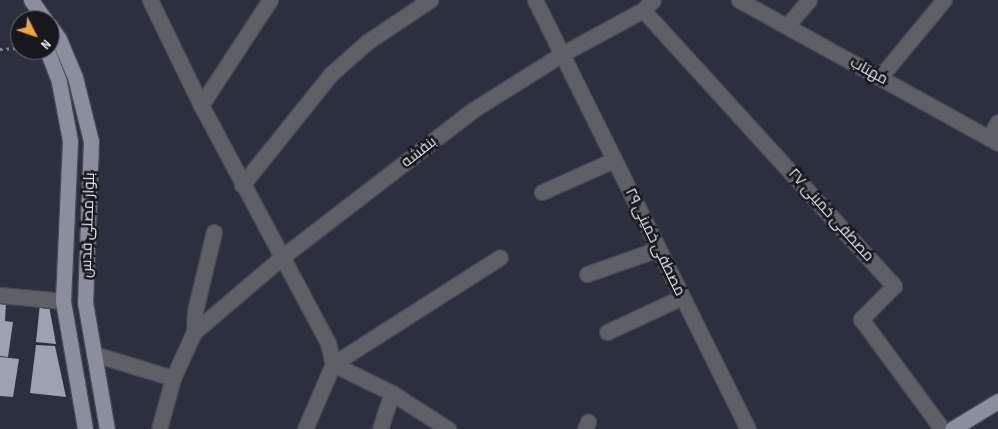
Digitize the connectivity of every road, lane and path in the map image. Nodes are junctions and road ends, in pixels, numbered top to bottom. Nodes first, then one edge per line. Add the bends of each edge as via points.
1 (150, 0) edge
2 (270, 0) edge
3 (430, 0) edge
4 (535, 0) edge
5 (739, 0) edge
6 (809, 0) edge
7 (944, 0) edge
8 (648, 5) edge
9 (787, 26) junction
10 (60, 42) edge
11 (562, 54) junction
12 (50, 60) edge
13 (880, 77) junction
14 (201, 105) junction
15 (998, 122) edge
16 (994, 140) edge
17 (614, 160) junction
18 (242, 185) junction
19 (542, 192) dead end
20 (214, 232) dead end
21 (658, 249) junction
22 (500, 257) dead end
23 (282, 258) junction
24 (587, 274) dead end
25 (0, 295) edge
26 (682, 297) junction
27 (63, 301) junction
28 (194, 332) junction
29 (607, 332) dead end
30 (94, 354) junction
31 (333, 364) junction
32 (173, 378) junction
33 (392, 393) junction
34 (998, 401) edge
35 (85, 429) edge
36 (108, 429) edge
37 (159, 429) edge
38 (305, 429) edge
39 (380, 429) edge
40 (448, 429) edge
41 (748, 429) edge
42 (942, 429) edge
43 (952, 429) edge

1 - 14 street
2 - 14 street
3 - 18 street via 367,42 331,74
4 - 11 street, مصطفی خمینی ۲۹
5 - 9 street, مهتاب
6 - 9 street
7 - 13 street
8 - 11 street, بنفشه
8 - 42 street, مصطفی خمینی ۲۷ via 894,286 861,319
9 - 13 street, مهتاب
10 - 30 main road, بلوار مصلی قدس via 74,77 91,141 86,302
11 - 17 street, مصطفی خمینی ۲۹
11 - 23 street, بنفشه via 473,110
12 - 27 main road, بلوار مصلی قدس via 59,82 70,141
13 - 16 street, مهتاب
14 - 18 street
15 - 16 street
17 - 19 street
17 - 21 street, مصطفی خمینی ۲۹
18 - 23 street
20 - 28 street via 195,311
21 - 24 street
21 - 26 street, مصطفی خمینی ۲۹
22 - 31 street
23 - 28 street, بنفشه
23 - 31 street via 328,343
25 - 27 street
26 - 29 street
26 - 41 street, مصطفی خمینی ۲۹
27 - 35 main road, بلوار مصلی قدس
28 - 32 street
30 - 32 street
30 - 36 main road, بلوار مصلی قدس
31 - 33 street
31 - 38 street
32 - 37 street
33 - 39 street
33 - 40 street
34 - 43 main road

